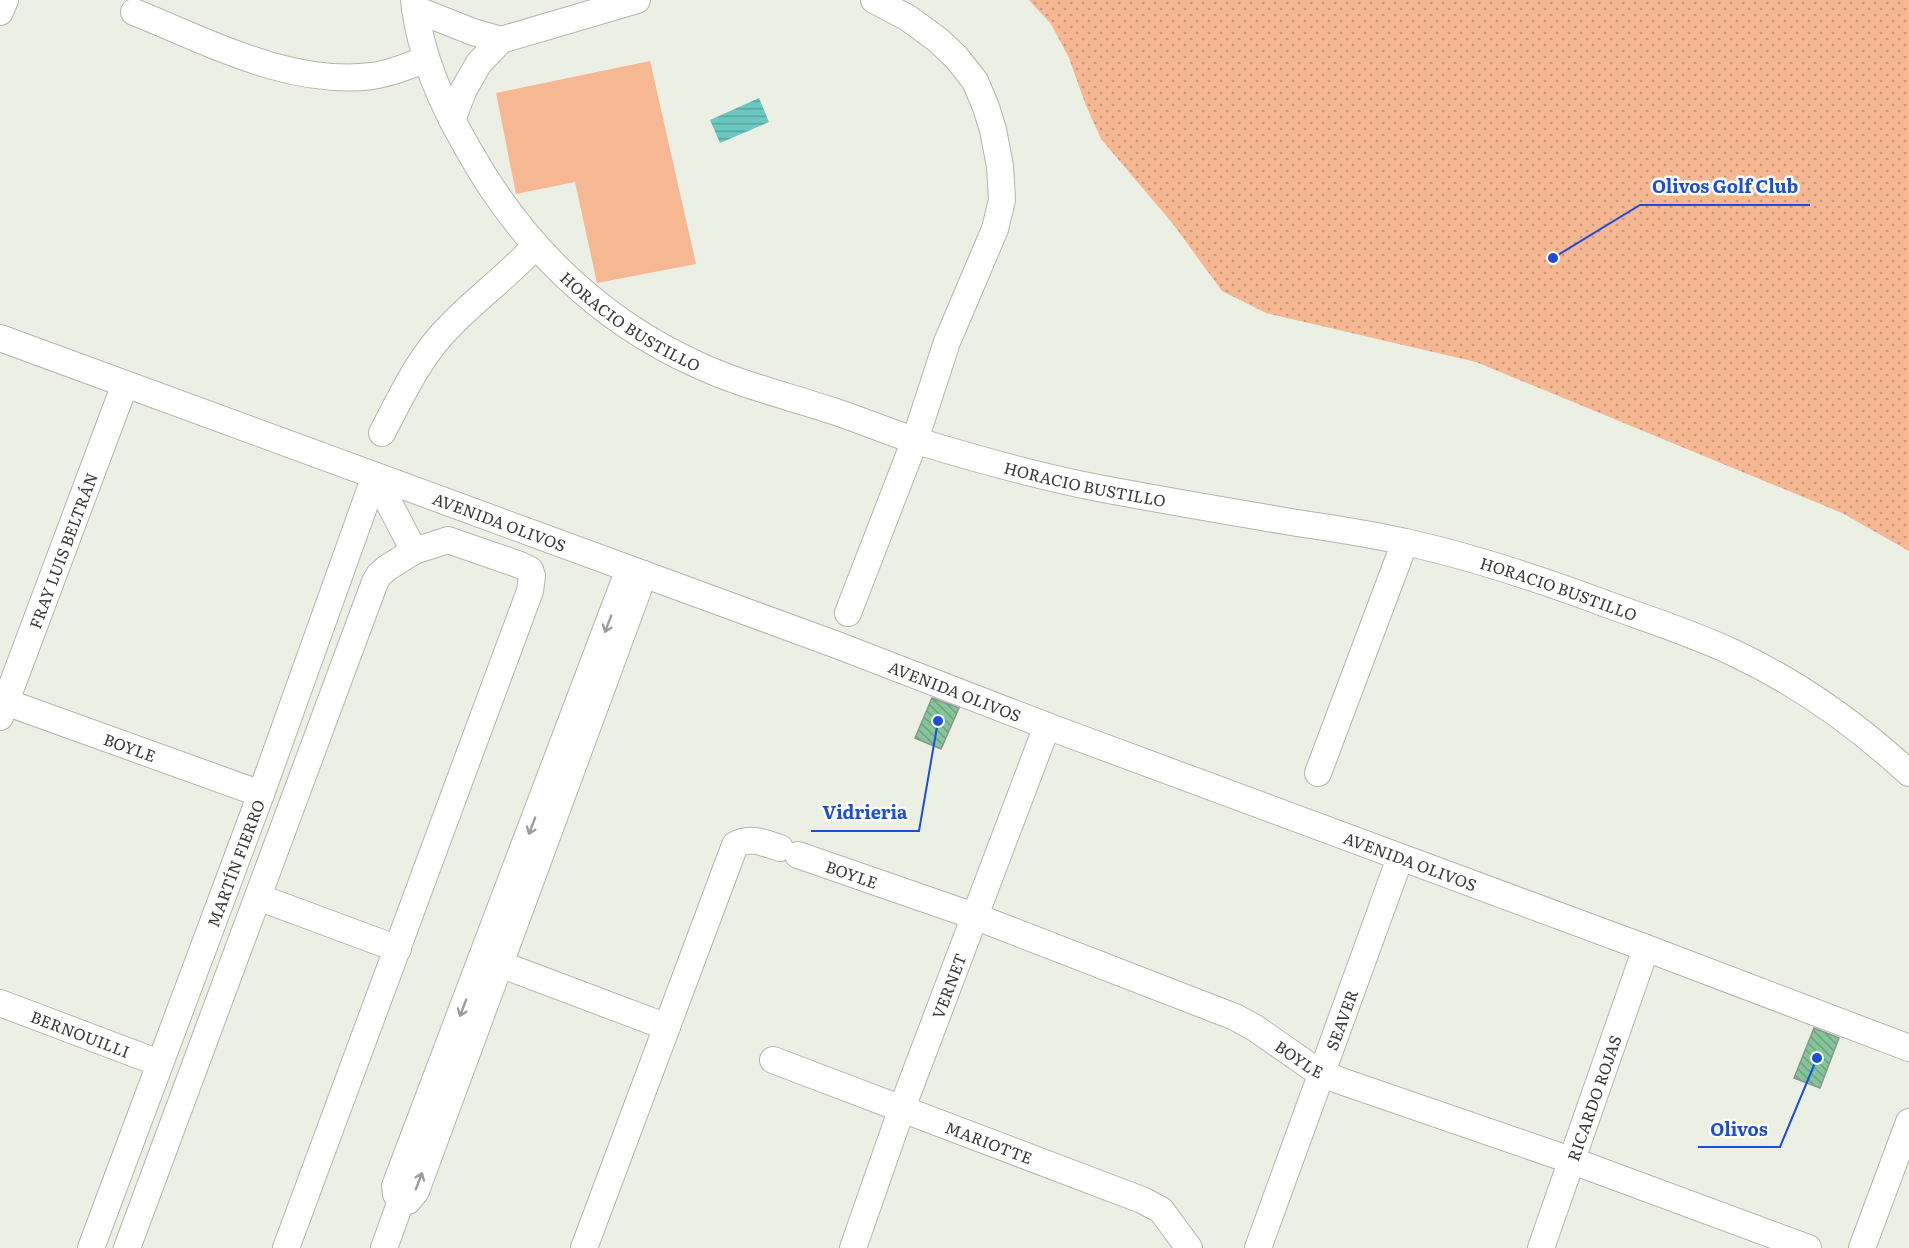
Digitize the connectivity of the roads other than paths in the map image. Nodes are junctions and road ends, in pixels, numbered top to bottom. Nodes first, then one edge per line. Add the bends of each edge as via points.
1 (5, 0) edge
2 (637, 0) edge
3 (874, 0) edge
4 (414, 5) edge
5 (0, 12) edge
6 (134, 12) dead end
7 (501, 40) junction
8 (426, 60) junction
9 (452, 120) junction
10 (535, 246) junction
11 (0, 338) edge
12 (125, 384) junction
13 (382, 433) dead end
14 (915, 440) junction
15 (375, 476) junction
16 (1405, 542) junction
17 (414, 551) junction
18 (637, 572) junction
19 (848, 613) dead end
20 (2, 706) edge
21 (1047, 726) junction
22 (1318, 773) dead end
23 (1909, 773) edge
24 (261, 794) junction
25 (1400, 858) junction
26 (258, 897) junction
27 (974, 916) junction
28 (1646, 948) junction
29 (398, 949) junction
30 (491, 961) junction
31 (0, 1004) edge
32 (667, 1027) junction
33 (1909, 1048) edge
34 (773, 1060) dead end
35 (159, 1063) junction
36 (1323, 1072) junction
37 (902, 1107) junction
38 (1909, 1122) edge
39 (1573, 1161) junction
40 (91, 1248) edge
41 (127, 1248) edge
42 (286, 1248) edge
43 (384, 1248) edge
44 (584, 1248) edge
45 (853, 1248) edge
46 (1189, 1248) edge
47 (1258, 1248) edge
48 (1541, 1248) edge
49 (1808, 1248) edge
50 (1862, 1248) edge

1 - 5 street
2 - 7 street
3 - 14 street via 938,40 975,81 986,107 1000,166 1002,200 995,229 947,342
4 - 7 street via 472,32
4 - 8 street, HORACIO BUSTILLO
6 - 8 street via 286,69 352,78
7 - 9 street via 478,63
8 - 9 street, HORACIO BUSTILLO
9 - 10 street, HORACIO BUSTILLO via 487,183
10 - 13 street via 430,348
10 - 14 street, HORACIO BUSTILLO via 618,320 696,364 756,388
11 - 12 street, AVENIDA OLIVOS
12 - 15 street, AVENIDA OLIVOS
12 - 20 street, FRAY LUIS BELTRÁN
14 - 16 street, HORACIO BUSTILLO via 1094,487
14 - 19 street
15 - 17 street
15 - 18 street, AVENIDA OLIVOS
15 - 24 street, MARTÍN FIERRO
16 - 22 street
16 - 23 street, HORACIO BUSTILLO via 1573,592 1732,652 1837,713
17 - 26 street via 387,568 375,582
17 - 29 street via 448,540 519,565 530,570 532,576 530,591
18 - 21 street, AVENIDA OLIVOS
18 - 30 street
20 - 24 street, BOYLE
21 - 25 street, AVENIDA OLIVOS
21 - 27 street, VERNET
24 - 35 street, MARTÍN FIERRO
25 - 28 street, AVENIDA OLIVOS
25 - 36 street, SEAVER
26 - 29 street
26 - 41 street
27 - 32 street, BOYLE via 753,839 741,841 735,845
27 - 36 street, BOYLE via 1235,1017
27 - 37 street, VERNET
28 - 33 street, AVENIDA OLIVOS
28 - 39 street, RICARDO ROJAS
29 - 42 street
30 - 32 street
30 - 43 street via 395,1186 400,1201
31 - 35 street, BERNOUILLI
32 - 44 street
34 - 37 street, MARIOTTE
35 - 40 street, MARTÍN FIERRO
36 - 39 street, BOYLE
36 - 47 street, SEAVER
37 - 45 street, VERNET
37 - 46 street, MARIOTTE via 1142,1200 1161,1210
38 - 50 street
39 - 48 street, RICARDO ROJAS
39 - 49 street, BOYLE

